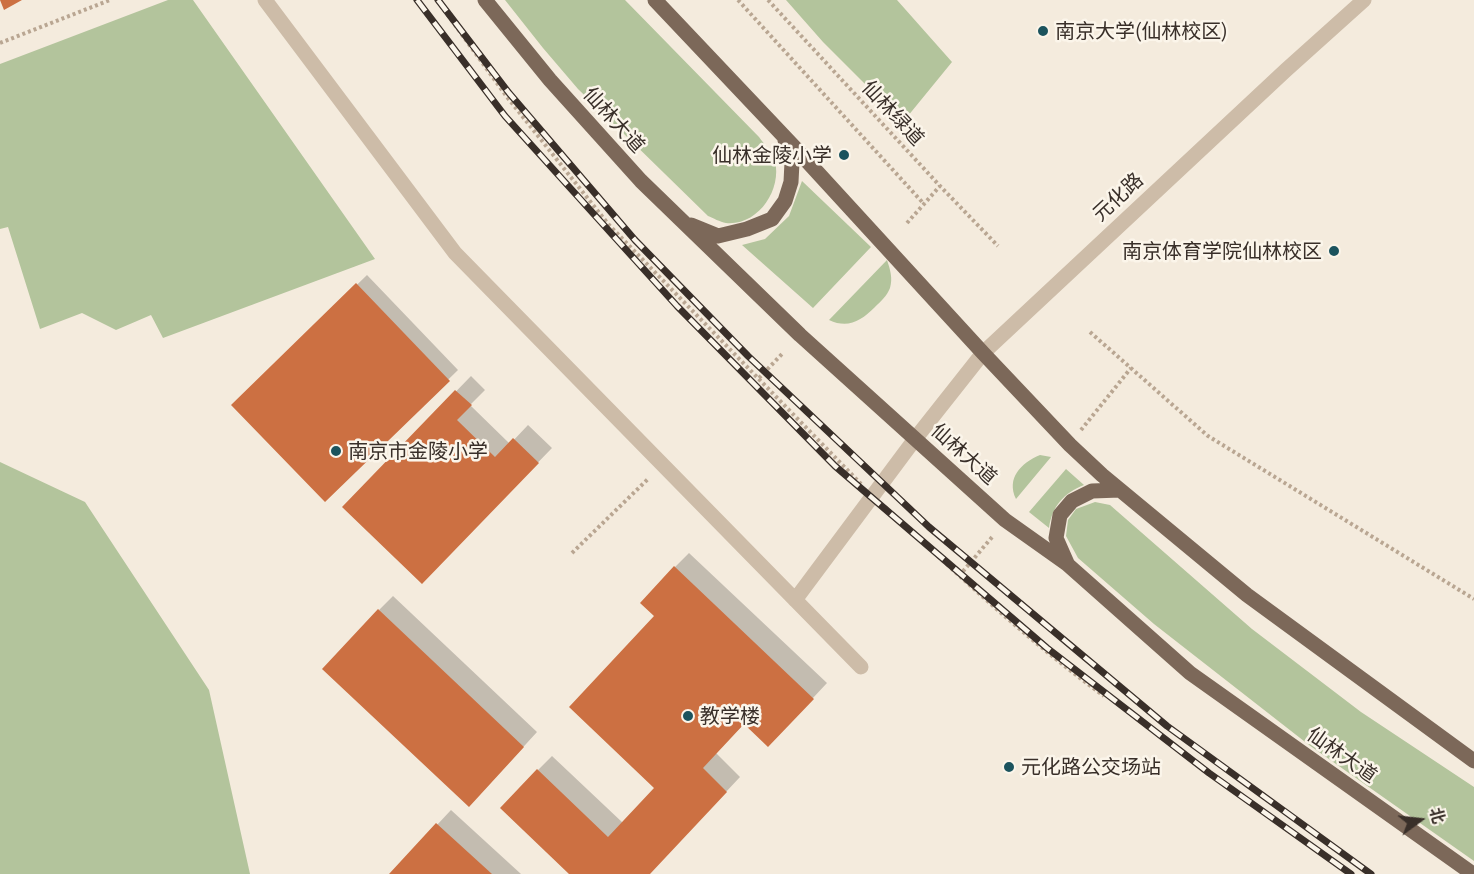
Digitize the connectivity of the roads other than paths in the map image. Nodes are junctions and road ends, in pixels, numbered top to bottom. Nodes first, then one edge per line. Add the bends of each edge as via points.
1 (265, 0) edge
2 (485, 0) edge
3 (655, 0) edge
4 (1364, 0) edge
5 (784, 136) junction
6 (683, 222) junction
7 (983, 353) junction
8 (915, 439) junction
9 (1120, 490) junction
10 (1067, 564) junction
11 (795, 600) junction
12 (861, 667) dead end
13 (1474, 761) edge
14 (1473, 874) edge

1 - 11 street via 455,253
2 - 6 main road, 仙林大道 via 557,88
3 - 5 main road
4 - 7 street, 元化路
5 - 6 main road via 792,162 791,182 785,201 772,219 718,236
5 - 7 main road
6 - 8 main road, 仙林大道
7 - 8 street, 元化路
7 - 9 main road via 1070,445
8 - 10 main road, 仙林大道 via 1005,520
8 - 11 street, 元化路
9 - 10 main road via 1092,491 1072,501 1060,515 1056,538
9 - 13 main road via 1247,596
10 - 14 main road, 仙林大道 via 1190,674
11 - 12 street

